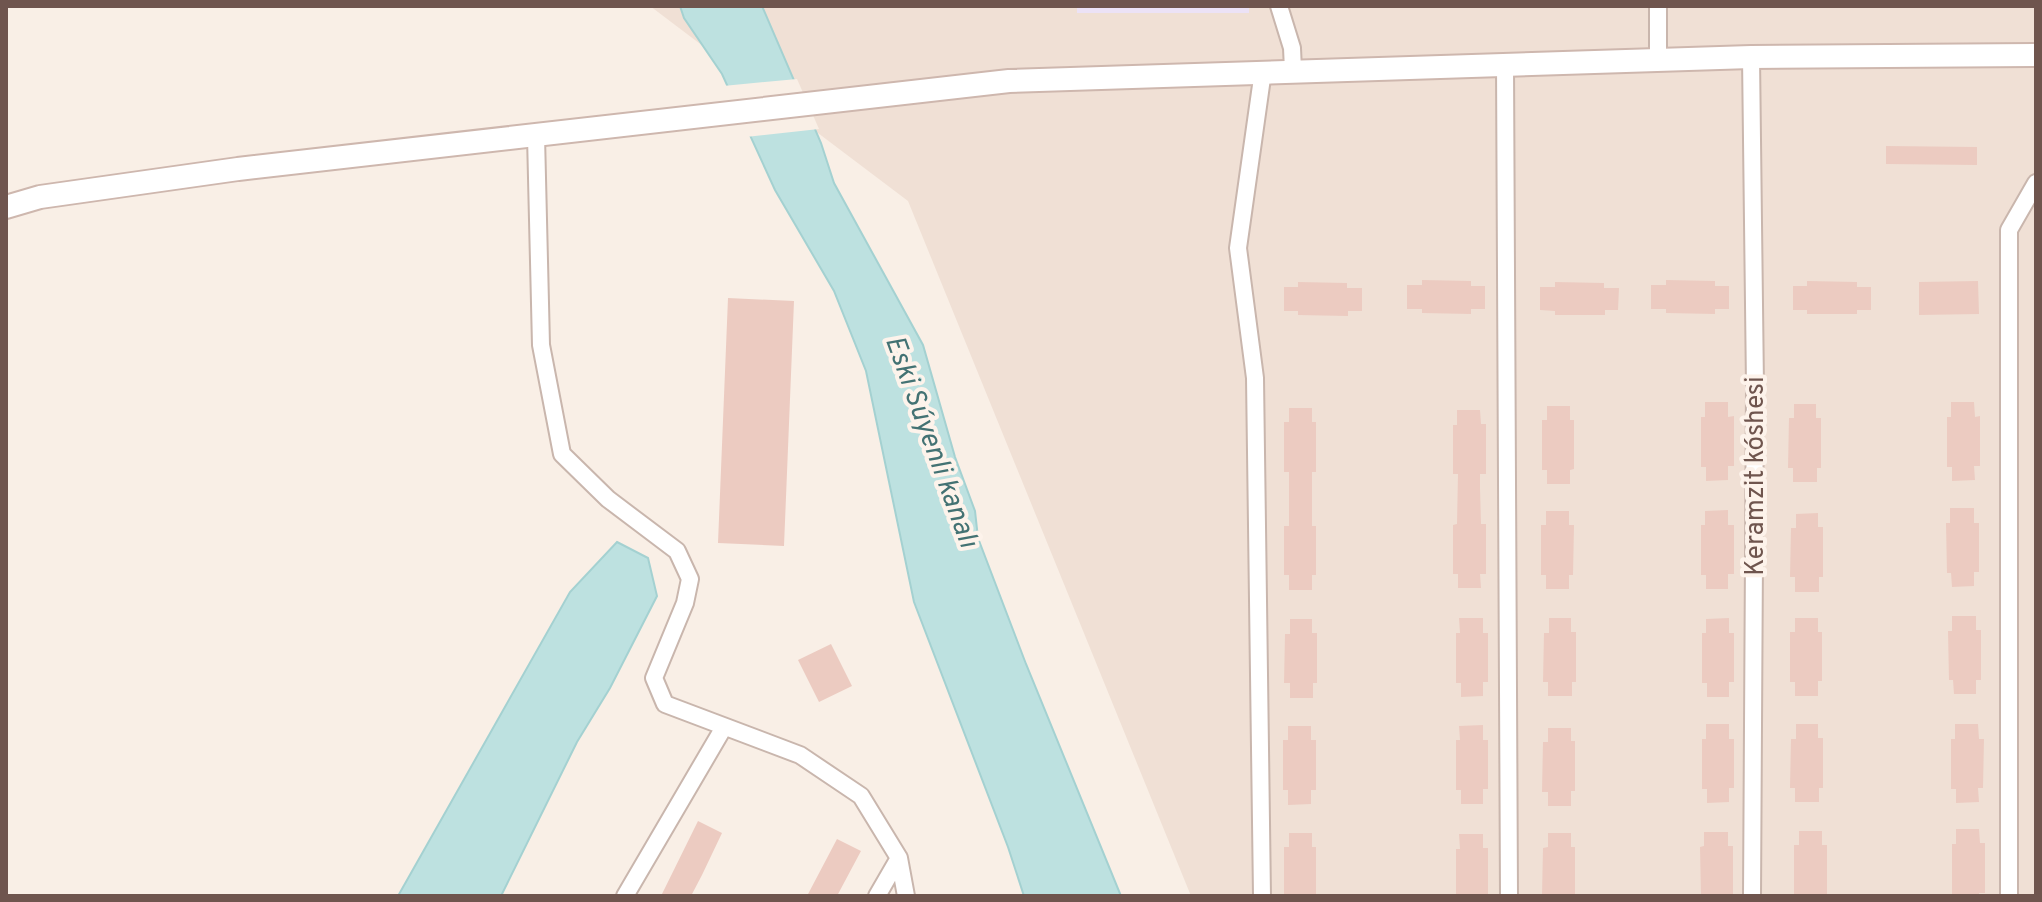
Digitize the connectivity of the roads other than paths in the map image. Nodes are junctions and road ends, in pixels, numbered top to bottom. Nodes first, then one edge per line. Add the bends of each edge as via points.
1 (1279, 6) edge
2 (1658, 6) edge
3 (2036, 55) edge
4 (1751, 57) junction
5 (1658, 59) junction
6 (1505, 64) junction
7 (1293, 70) junction
8 (1263, 71) junction
9 (536, 136) junction
10 (2036, 183) edge
11 (6, 207) edge
12 (724, 727) junction
13 (899, 858) junction
14 (625, 896) edge
15 (877, 896) edge
16 (906, 896) edge
17 (1262, 896) edge
18 (1509, 896) edge
19 (1752, 896) edge
20 (2009, 896) edge

1 - 7 street
2 - 5 street
3 - 4 street
4 - 5 street
4 - 19 street, Keramzit kóshesi
5 - 6 street
6 - 7 street
6 - 18 street
7 - 8 street
8 - 9 street via 1009,81
8 - 17 street via 1238,248 1255,378
9 - 11 street via 165,178
9 - 12 street via 541,345 562,454 608,499 677,551 690,579 654,678 665,704
10 - 20 street via 2009,230
12 - 13 street via 800,755 861,796
12 - 14 street
13 - 15 street
13 - 16 street

